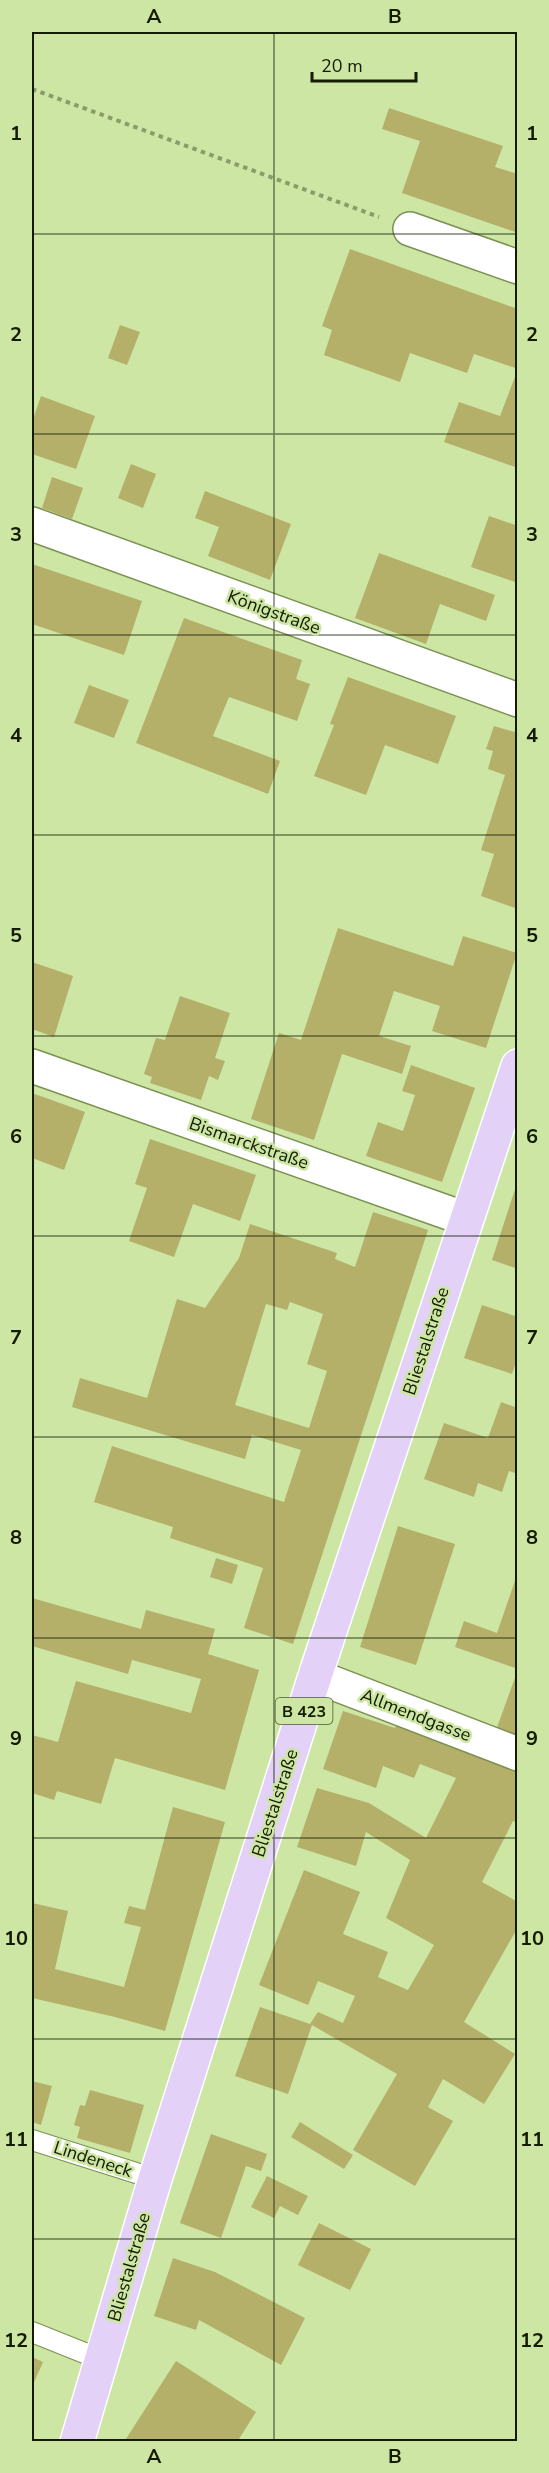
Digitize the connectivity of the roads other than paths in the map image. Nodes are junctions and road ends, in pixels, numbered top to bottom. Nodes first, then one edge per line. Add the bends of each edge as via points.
1 (410, 229) road end
2 (518, 267) edge
3 (32, 524) edge
4 (518, 700) edge
5 (32, 1066) edge
6 (518, 1066) edge
7 (466, 1219) junction
8 (315, 1676) junction
9 (518, 1754) edge
10 (32, 2140) edge
11 (155, 2179) junction
12 (32, 2332) edge
13 (102, 2360) junction
14 (77, 2442) edge

1 - 2 street
3 - 4 street, Königstraße
5 - 7 street, Bismarckstraße
6 - 7 main road, Bliestalstraße / B 423
7 - 8 main road, Bliestalstraße / B 423
8 - 9 street, Allmendgasse
8 - 11 main road, Bliestalstraße / B 423
10 - 11 lane, Lindeneck
11 - 13 main road, Bliestalstraße / B 423
12 - 13 lane
13 - 14 main road, Bliestalstraße / B 423

